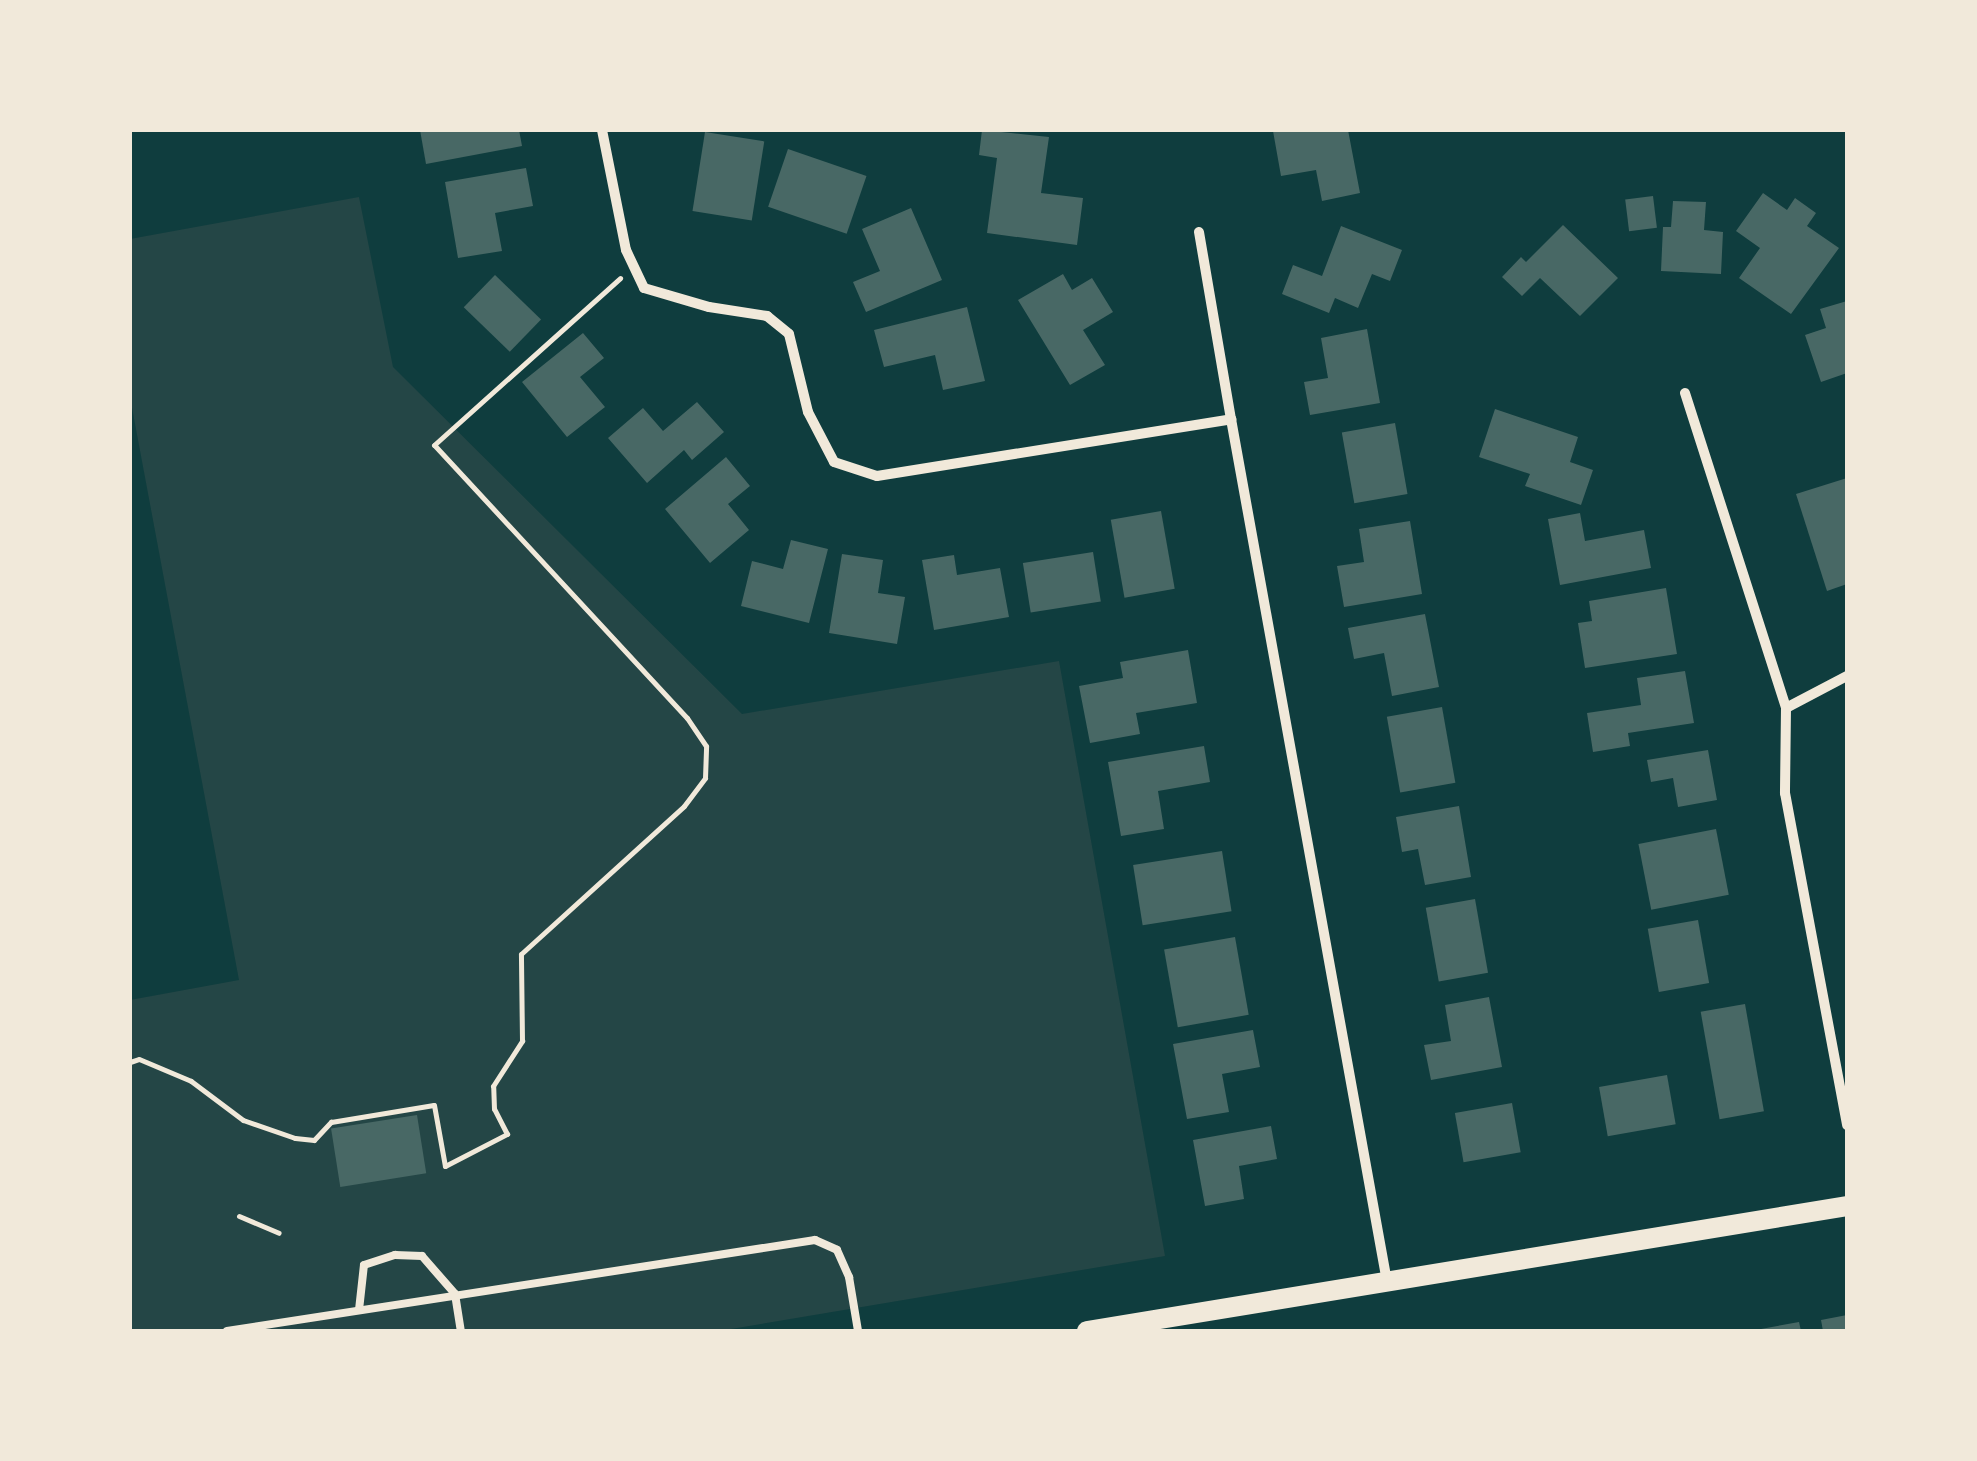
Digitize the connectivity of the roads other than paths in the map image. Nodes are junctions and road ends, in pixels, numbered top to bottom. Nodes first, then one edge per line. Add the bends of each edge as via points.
1 (602, 130) edge
2 (1198, 232) dead end
3 (1685, 393) dead end
4 (1231, 419) junction
5 (1847, 676) edge
6 (1786, 708) junction
7 (1847, 1125) edge
8 (1847, 1206) edge
9 (1387, 1282) junction
10 (455, 1294) junction
11 (359, 1310) junction
12 (1160, 1325) edge
13 (227, 1331) edge
14 (460, 1331) edge
15 (858, 1331) edge
16 (1087, 1331) edge

1 - 4 street via 626,250 644,288 768,316 789,334 808,412 834,462 877,476
2 - 4 street
3 - 6 street
4 - 9 street
5 - 6 street
6 - 7 street via 1785,793
8 - 9 main road
9 - 12 main road
10 - 11 lane
10 - 11 lane via 422,1256 395,1255 364,1265
10 - 14 lane
10 - 15 lane via 815,1240 838,1250 850,1277
11 - 13 lane
12 - 16 main road

